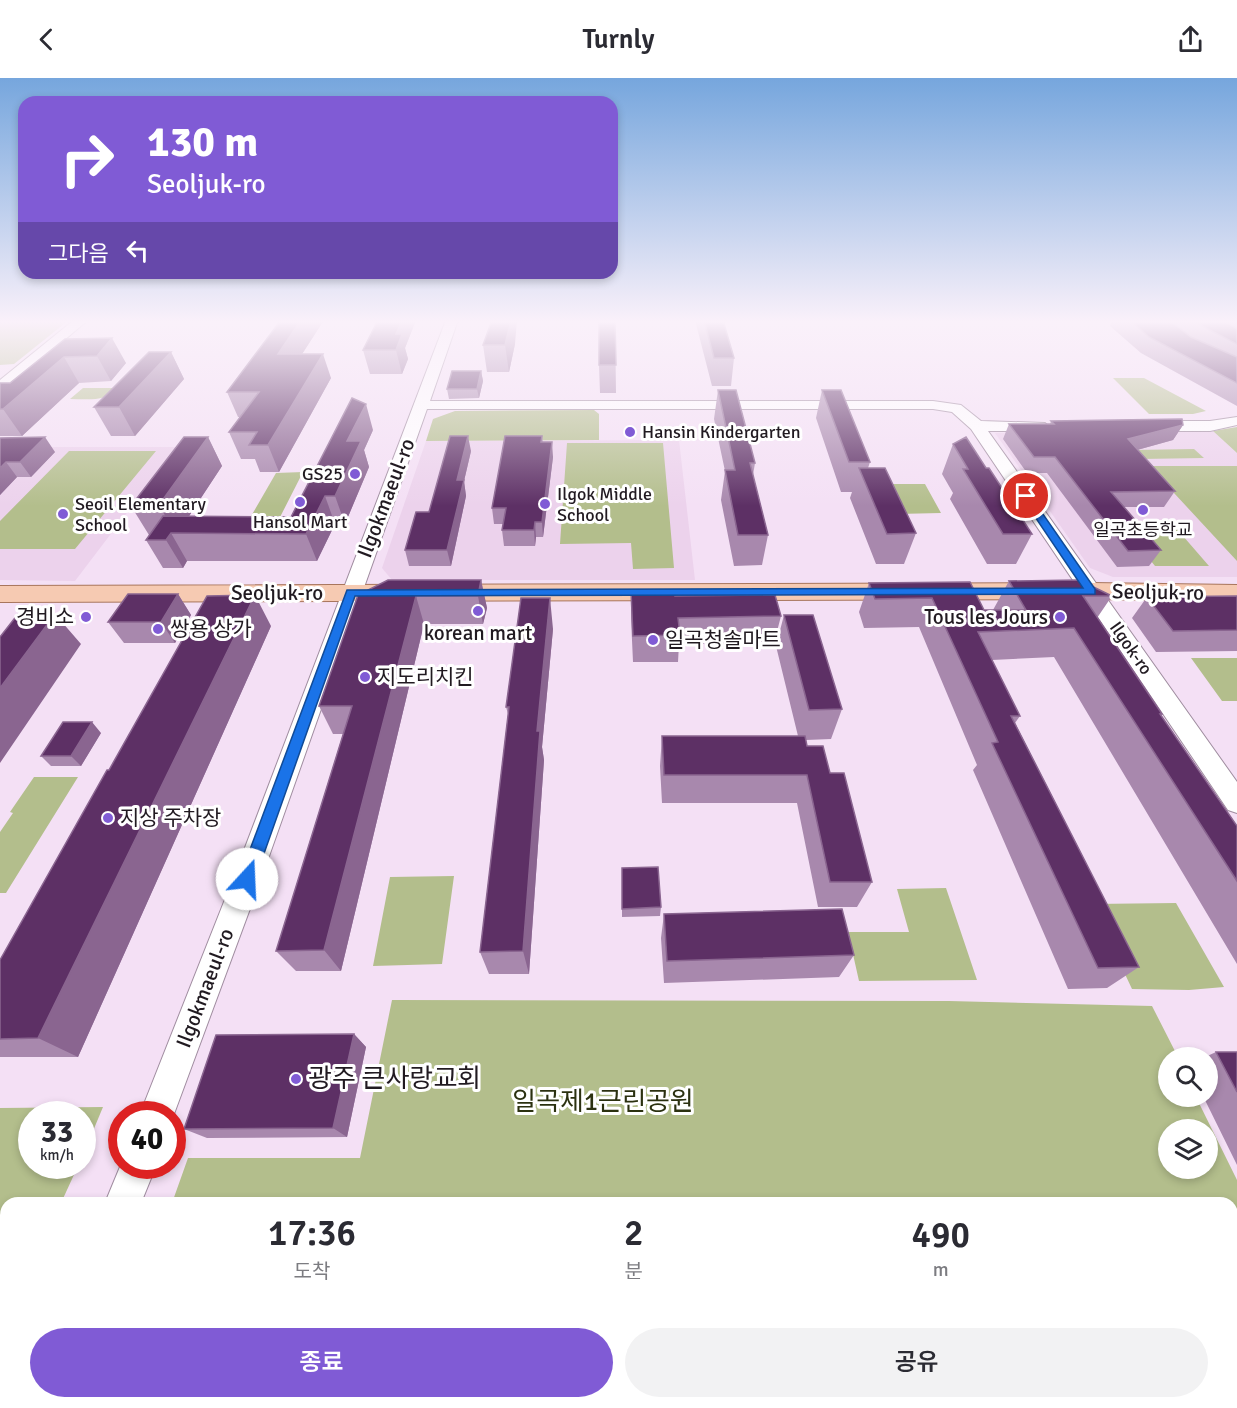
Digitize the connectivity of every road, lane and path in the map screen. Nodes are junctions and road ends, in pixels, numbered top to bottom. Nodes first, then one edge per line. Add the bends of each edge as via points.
1 (429, 382) edge
2 (420, 405) junction
3 (1237, 421) edge
4 (977, 426) junction
5 (1058, 426) edge
6 (1140, 426) edge
7 (1091, 591) junction
8 (351, 592) junction
9 (1237, 593) edge
10 (0, 594) edge
11 (1237, 802) edge
12 (162, 1101) edge
13 (133, 1179) edge
14 (125, 1197) edge

1 - 2 street, Ilgokmaeul-ro
2 - 4 street, Ilgok-ro via 933,405 956,408
2 - 8 street, Ilgokmaeul-ro
3 - 6 street via 1210,426
4 - 5 street
4 - 7 street, Ilgok-ro
7 - 8 main road, Seoljuk-ro
7 - 9 main road, Seoljuk-ro
7 - 11 street, Ilgok-ro
8 - 10 main road, Seoljuk-ro
8 - 12 street, Ilgokmaeul-ro
13 - 14 street

